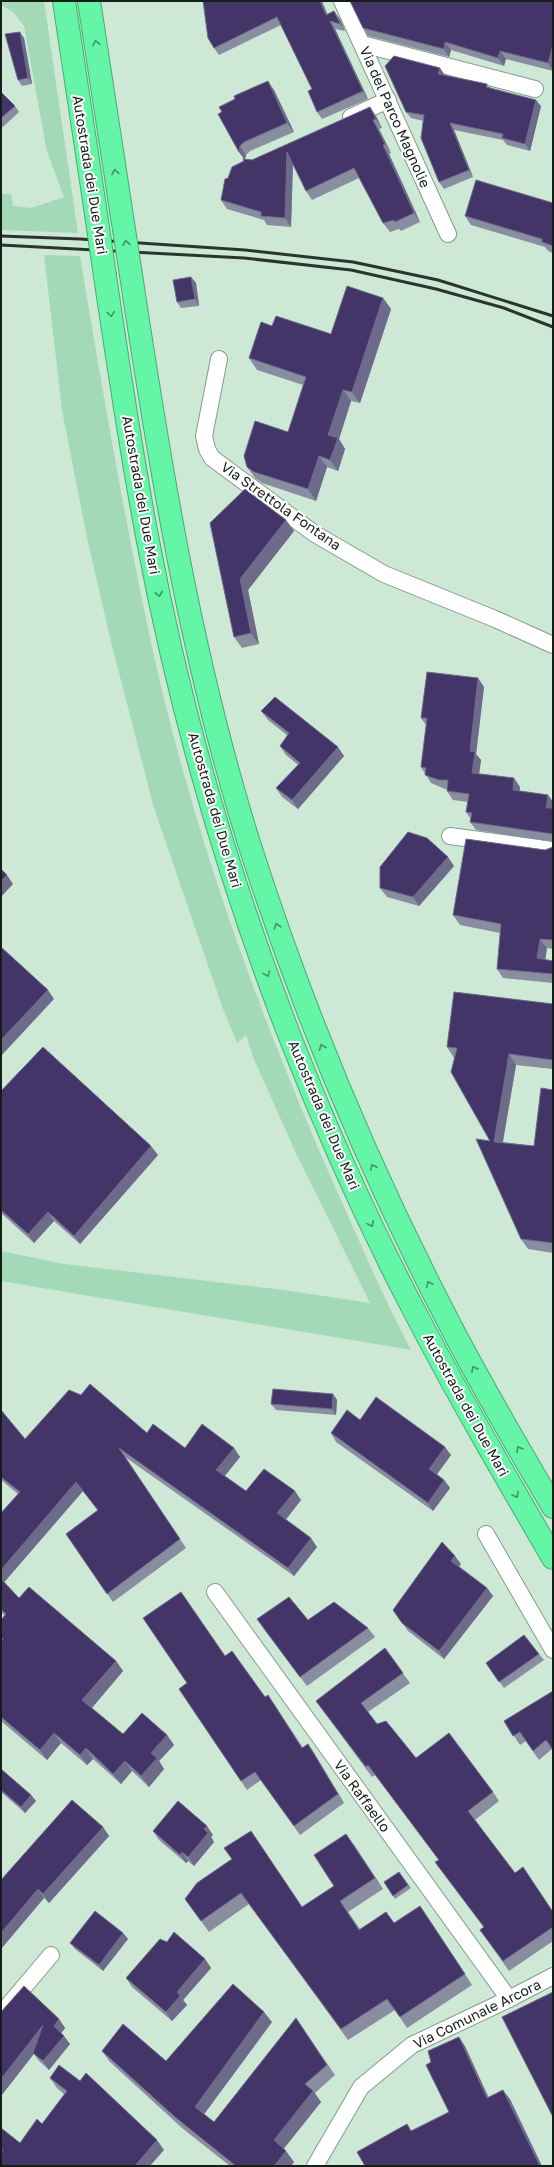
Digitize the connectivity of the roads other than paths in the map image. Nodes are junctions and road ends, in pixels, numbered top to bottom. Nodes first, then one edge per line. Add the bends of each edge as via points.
1 (64, 1) edge
2 (89, 1) edge
3 (342, 1) edge
4 (362, 44) junction
5 (535, 90) dead end
6 (388, 100) junction
7 (338, 122) edge
8 (448, 234) dead end
9 (219, 359) dead end
10 (553, 645) edge
11 (450, 836) dead end
12 (553, 850) edge
13 (553, 1507) edge
14 (486, 1534) dead end
15 (553, 1558) edge
16 (215, 1592) dead end
17 (553, 1650) edge
18 (51, 1955) dead end
19 (553, 1976) edge
20 (509, 1999) junction
21 (1, 2014) edge
22 (315, 2166) edge

1 -> 15 highway, Autostrada dei Due Mari, bridge via 130,441 148,543 189,722 224,845 292,1042 372,1227 462,1401
13 -> 2 highway, Autostrada dei Due Mari, bridge via 446,1319 399,1223 353,1122 286,953 248,839 195,640 173,539
3 - 4 street, Via del Parco Magnolie
4 - 5 street
4 - 6 street, Via del Parco Magnolie
6 - 7 street
6 - 8 street, Via del Parco Magnolie
9 - 10 street, Via Strettola Fontana via 204,436 212,458 315,534 384,574
11 - 12 street
14 - 17 street
16 - 20 street, Via Raffaello
18 - 21 street
19 - 20 street, Via Comunale Arcora
20 - 22 street, Via Comunale Arcora via 412,2045 361,2087

